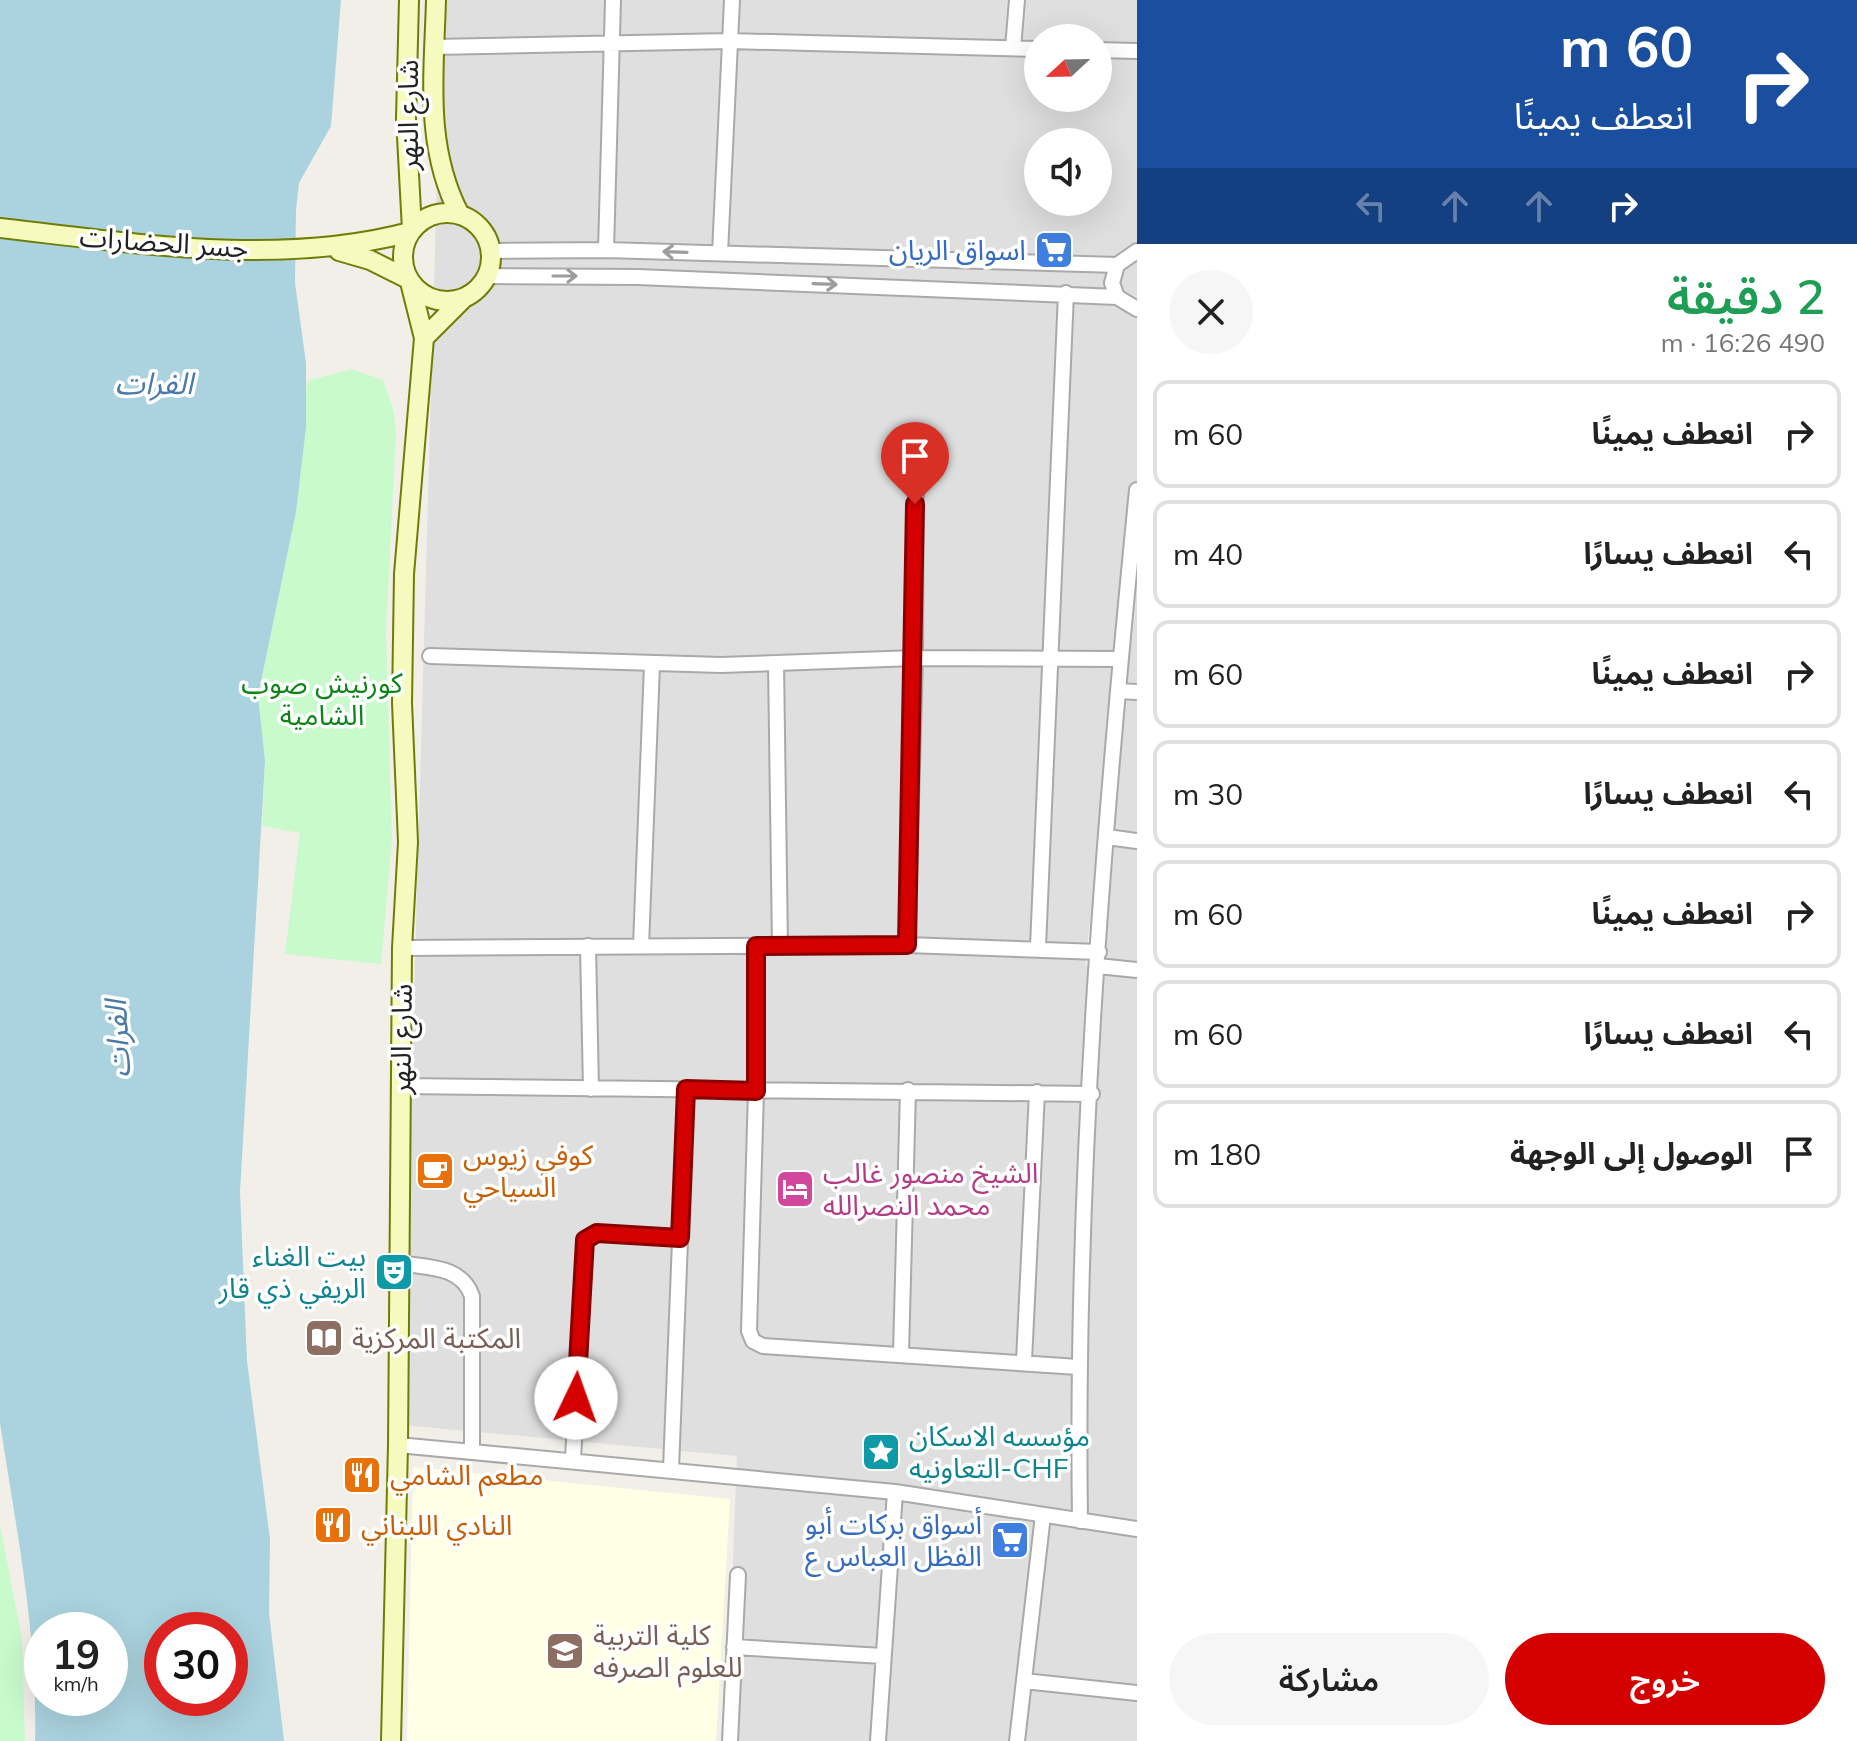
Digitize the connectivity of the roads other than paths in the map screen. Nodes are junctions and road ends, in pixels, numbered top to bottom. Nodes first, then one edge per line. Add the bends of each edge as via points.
1 (409, 0) edge
2 (436, 0) edge
3 (613, 0) edge
4 (732, 0) edge
5 (1017, 0) edge
6 (730, 41) junction
7 (612, 43) junction
8 (434, 47) junction
9 (1013, 48) junction
10 (1024, 48) edge
11 (1112, 50) edge
12 (1137, 51) edge
13 (460, 215) junction
14 (0, 228) edge
15 (411, 231) junction
16 (329, 249) junction
17 (1136, 249) edge
18 (606, 250) junction
19 (491, 251) junction
20 (720, 253) junction
21 (1117, 265) junction
22 (487, 276) junction
23 (409, 281) junction
24 (1066, 293) junction
25 (1117, 297) junction
26 (463, 299) junction
27 (1137, 309) edge
28 (424, 338) junction
29 (916, 443) dead end
30 (1137, 490) edge
31 (1134, 554) edge
32 (430, 656) dead end
33 (915, 658) junction
34 (1051, 658) junction
35 (1120, 659) junction
36 (776, 663) junction
37 (652, 665) junction
38 (1118, 691) junction
39 (1137, 692) edge
40 (1107, 837) junction
41 (1137, 841) edge
42 (907, 945) junction
43 (588, 946) junction
44 (641, 946) junction
45 (756, 946) junction
46 (780, 946) junction
47 (1038, 947) junction
48 (402, 948) junction
49 (1098, 959) junction
50 (1137, 970) edge
51 (400, 1086) junction
52 (591, 1089) junction
53 (686, 1089) junction
54 (908, 1090) junction
55 (756, 1091) junction
56 (1037, 1092) junction
57 (1092, 1094) junction
58 (680, 1238) junction
59 (399, 1263) junction
60 (901, 1353) junction
61 (1024, 1361) junction
62 (1078, 1367) junction
63 (398, 1445) junction
64 (472, 1449) junction
65 (573, 1459) junction
66 (671, 1469) junction
67 (895, 1492) junction
68 (1043, 1515) junction
69 (1080, 1521) junction
70 (1137, 1529) edge
71 (738, 1575) dead end
72 (734, 1647) junction
73 (882, 1656) junction
74 (1024, 1681) junction
75 (1137, 1693) edge
76 (391, 1741) edge
77 (730, 1741) edge
78 (878, 1741) edge
79 (1017, 1741) edge

1 - 15 main road, شارع النهر via 406,118
2 - 8 main road, شارع النهر
3 - 7 street
4 - 6 street
5 - 9 street
6 - 7 street
6 - 9 street
6 - 20 street
7 - 8 street
7 - 18 street
8 - 13 main road, شارع النهر via 434,139
9 - 10 street
11 - 12 street
13 - 15 main road via 437,214
13 - 19 main road via 481,228
14 - 16 main road, جسر الحضارات via 145,243
15 - 16 main road
15 - 23 main road via 403,255
16 - 23 main road via 370,260
17 - 21 street
18 - 19 street
20 -> 18 street
19 - 22 main road
20 - 21 street
21 - 25 street via 1112,283
22 -> 24 street
22 - 26 main road
23 - 26 main road via 434,300
23 - 28 main road, شارع النهر
24 - 25 street
24 - 34 street
25 - 27 street
26 - 28 main road
28 - 48 main road, شارع النهر via 404,574 408,842
29 - 33 street
30 - 31 street
31 - 35 street
32 - 37 street
33 - 34 street
33 - 36 street
33 - 42 street
34 - 35 street
34 - 47 street
35 - 38 street
36 - 37 street
36 - 46 street
37 - 44 street
38 - 39 street
38 - 40 street
40 - 41 street
40 - 49 street
42 - 46 street
42 - 47 street
43 - 44 street
43 - 48 street
43 - 52 street
44 - 45 street
45 - 46 street
45 - 55 street
47 - 49 street
48 - 51 main road, شارع النهر
49 - 50 street
49 - 57 street
51 - 52 street
51 - 59 main road, شارع النهر
52 - 53 street
53 - 55 street
53 - 58 street
54 - 55 street
54 - 56 street
54 - 60 street
55 - 60 street via 749,1331 753,1341 763,1346
56 - 57 street
56 - 61 street
57 - 62 street
58 - 65 street via 597,1233 585,1240
58 - 66 street
59 - 63 main road, شارع النهر
59 - 64 street via 447,1271 467,1283 472,1296
60 - 61 street
61 - 62 street
62 - 69 street
63 - 64 street
63 - 76 main road, شارع النهر
64 - 65 street
65 - 66 street
66 - 67 street
67 - 68 street
67 - 73 street
68 - 69 street
68 - 74 street
69 - 70 street
71 - 72 street
72 - 73 street
72 - 77 street
73 - 78 street
74 - 75 street
74 - 79 street

